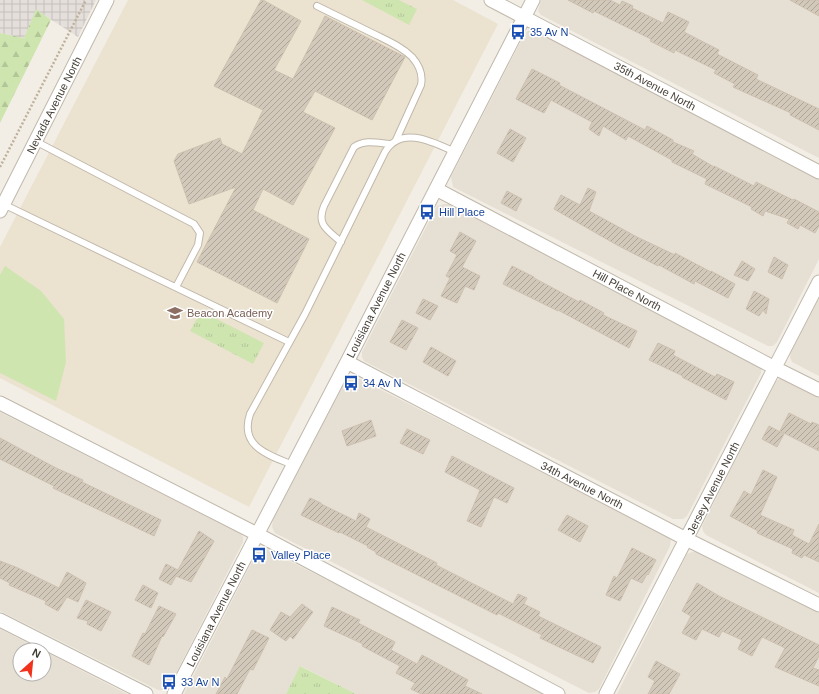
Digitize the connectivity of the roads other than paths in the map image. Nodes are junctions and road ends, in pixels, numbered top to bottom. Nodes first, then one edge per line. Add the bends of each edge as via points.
1 (107, 0) edge
2 (491, 0) edge
3 (533, 0) edge
4 (317, 6) dead end
5 (524, 17) junction
6 (396, 140) junction
7 (35, 141) junction
8 (390, 144) junction
9 (455, 152) junction
10 (819, 172) edge
11 (436, 189) junction
12 (2, 208) edge
13 (341, 242) junction
14 (819, 282) edge
15 (176, 288) junction
16 (289, 342) junction
17 (347, 362) junction
18 (775, 368) junction
19 (819, 390) edge
20 (0, 403) edge
21 (293, 465) junction
22 (257, 534) junction
23 (686, 539) junction
24 (819, 605) edge
25 (0, 620) edge
26 (146, 694) edge
27 (174, 694) edge
28 (558, 694) edge
29 (606, 694) edge

1 - 7 street, Nevada Avenue North
2 - 5 street, 35th Avenue North
3 - 5 street, Louisiana Avenue North
4 - 6 lane via 390,42 417,64 422,79 421,85
5 - 9 street, Louisiana Avenue North
5 - 10 street, 35th Avenue North
6 - 8 lane
6 - 9 lane via 410,137
7 - 12 street, Nevada Avenue North
7 - 15 lane via 194,224 200,233 198,245
8 - 13 lane
8 - 13 lane via 369,142 359,143 354,147 324,206 321,220
9 - 11 street, Louisiana Avenue North
11 - 17 street, Louisiana Avenue North
11 - 18 street, Hill Place North
12 - 15 lane
13 - 16 lane
14 - 18 street, Jersey Avenue North
15 - 16 lane
16 - 21 lane via 247,423 251,441 257,448
17 - 21 street, Louisiana Avenue North
17 - 23 street, 34th Avenue North
18 - 19 street, Hill Place North
18 - 23 street, Jersey Avenue North
20 - 22 street
21 - 22 street, Louisiana Avenue North
22 - 27 street, Louisiana Avenue North
22 - 28 street
23 - 24 street, 34th Avenue North
23 - 29 street, Jersey Avenue North
25 - 26 street

